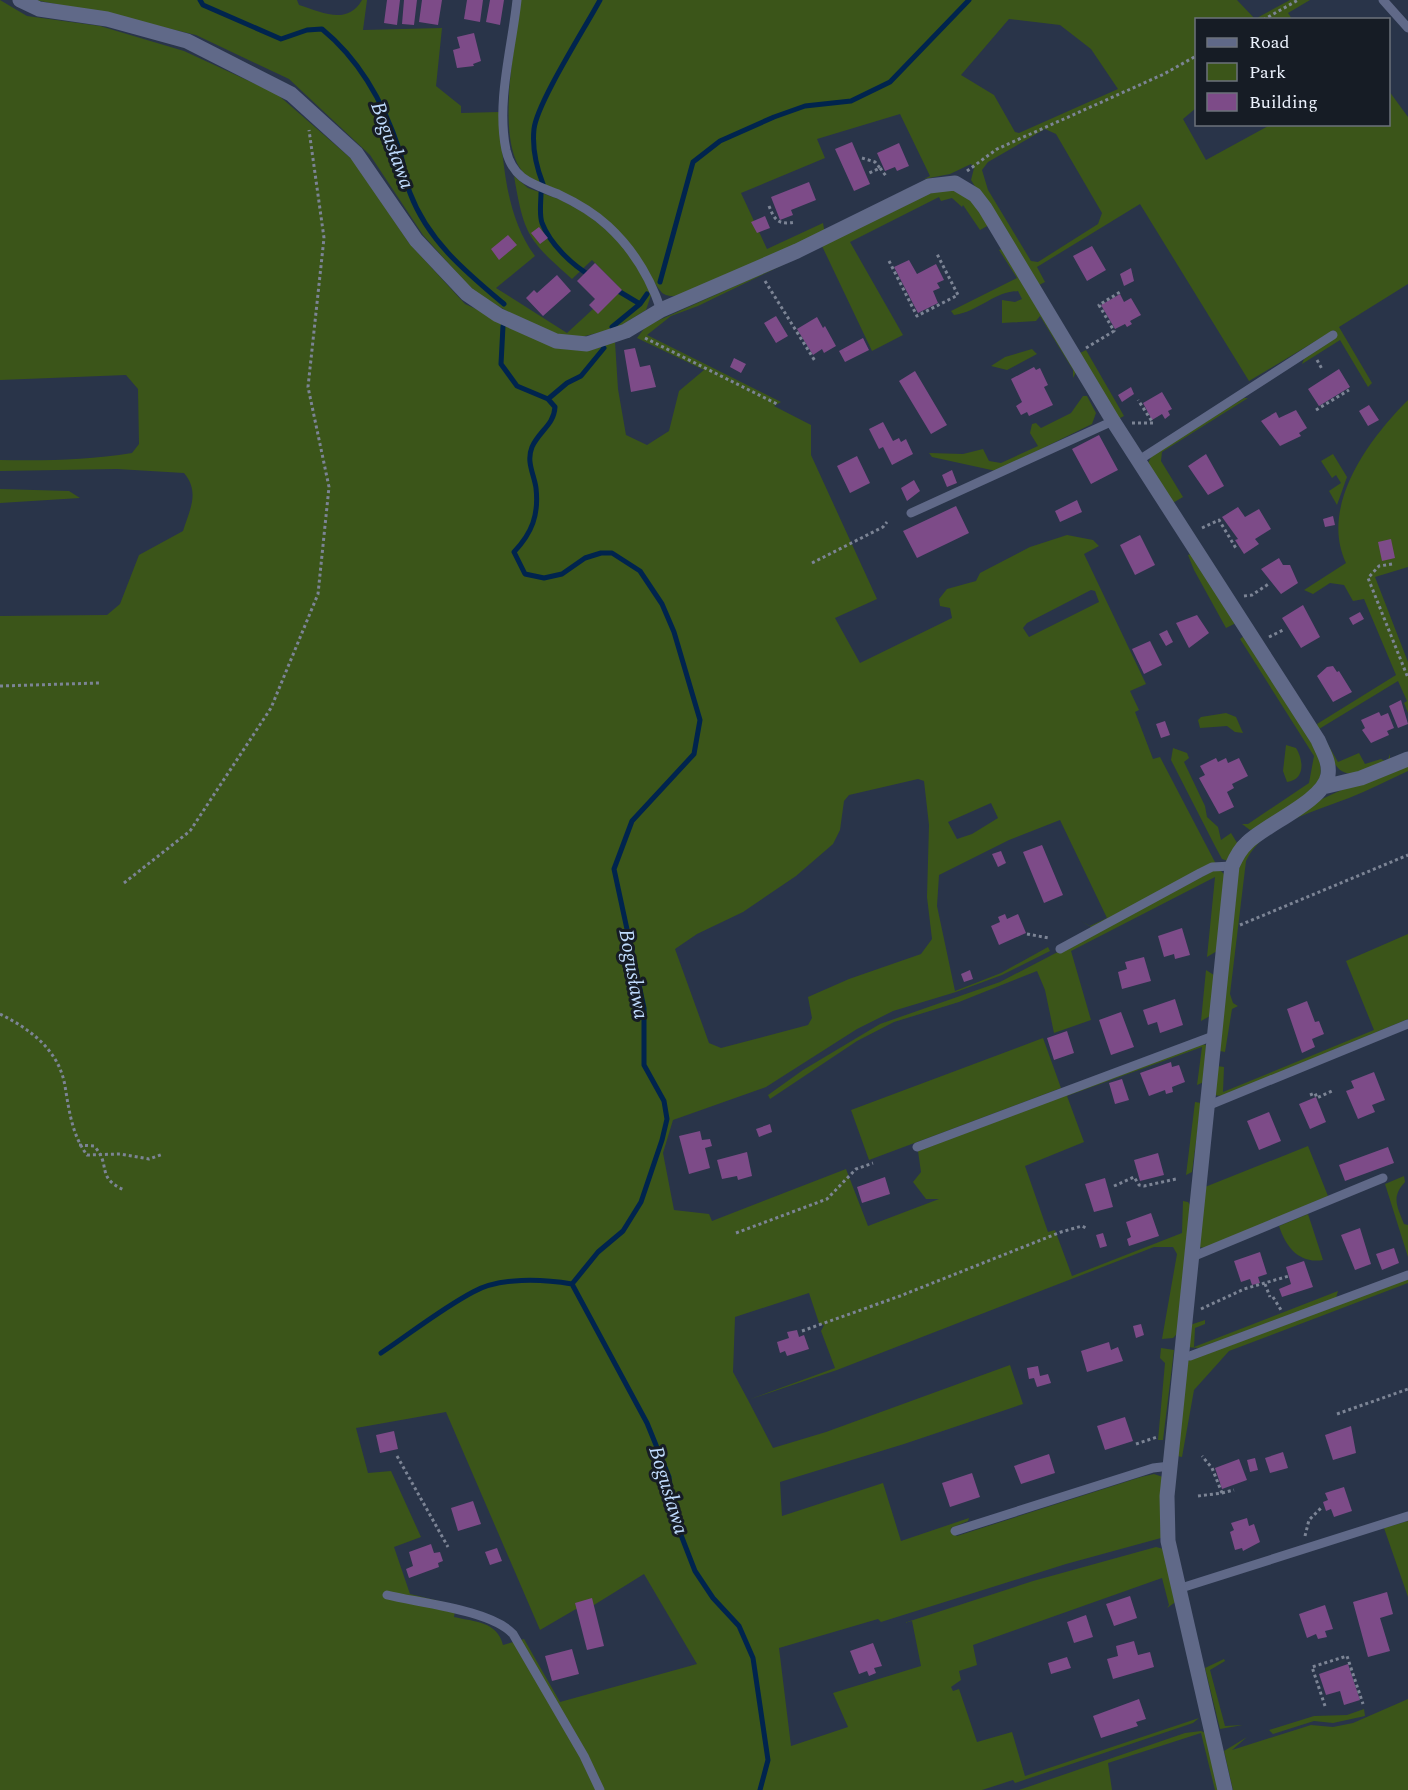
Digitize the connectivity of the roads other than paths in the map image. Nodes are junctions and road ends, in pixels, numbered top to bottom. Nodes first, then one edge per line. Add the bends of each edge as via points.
1 (20, 0) edge
2 (517, 0) edge
3 (1383, 0) edge
4 (1408, 27) edge
5 (661, 310) junction
6 (1333, 335) dead end
7 (1120, 421) junction
8 (1139, 460) junction
9 (911, 513) dead end
10 (1408, 759) edge
11 (1323, 787) junction
12 (1232, 866) junction
13 (1060, 949) dead end
14 (1408, 1024) edge
15 (1216, 1035) junction
16 (1207, 1107) junction
17 (917, 1147) dead end
18 (1383, 1178) dead end
19 (1192, 1257) junction
20 (1408, 1275) edge
21 (1181, 1356) junction
22 (1170, 1466) junction
23 (1408, 1516) edge
24 (955, 1531) dead end
25 (1178, 1589) junction
26 (387, 1595) dead end
27 (600, 1790) edge
28 (1225, 1790) edge

1 - 5 street via 39,9 107,19 187,40 272,82 356,153 416,240 466,294 498,315 556,341 587,344 626,331
2 - 5 lane via 504,100 510,163 530,185 559,195 607,225 641,264
3 - 4 lane
5 - 7 street via 797,251 917,191 955,183 975,195 985,208
6 - 8 lane
7 - 8 street
7 - 9 lane
8 - 11 street via 1318,740 1328,762
10 - 11 street via 1360,778
11 - 12 street via 1247,843
12 - 13 lane via 1212,867
12 - 15 street
14 - 16 lane
15 - 16 street
15 - 17 lane
16 - 19 street
18 - 19 lane
19 - 21 street
20 - 21 lane via 1190,1356
21 - 22 street
22 - 24 lane via 1153,1468
22 - 25 street via 1168,1541
23 - 25 lane
25 - 28 street
26 - 27 lane via 505,1625

